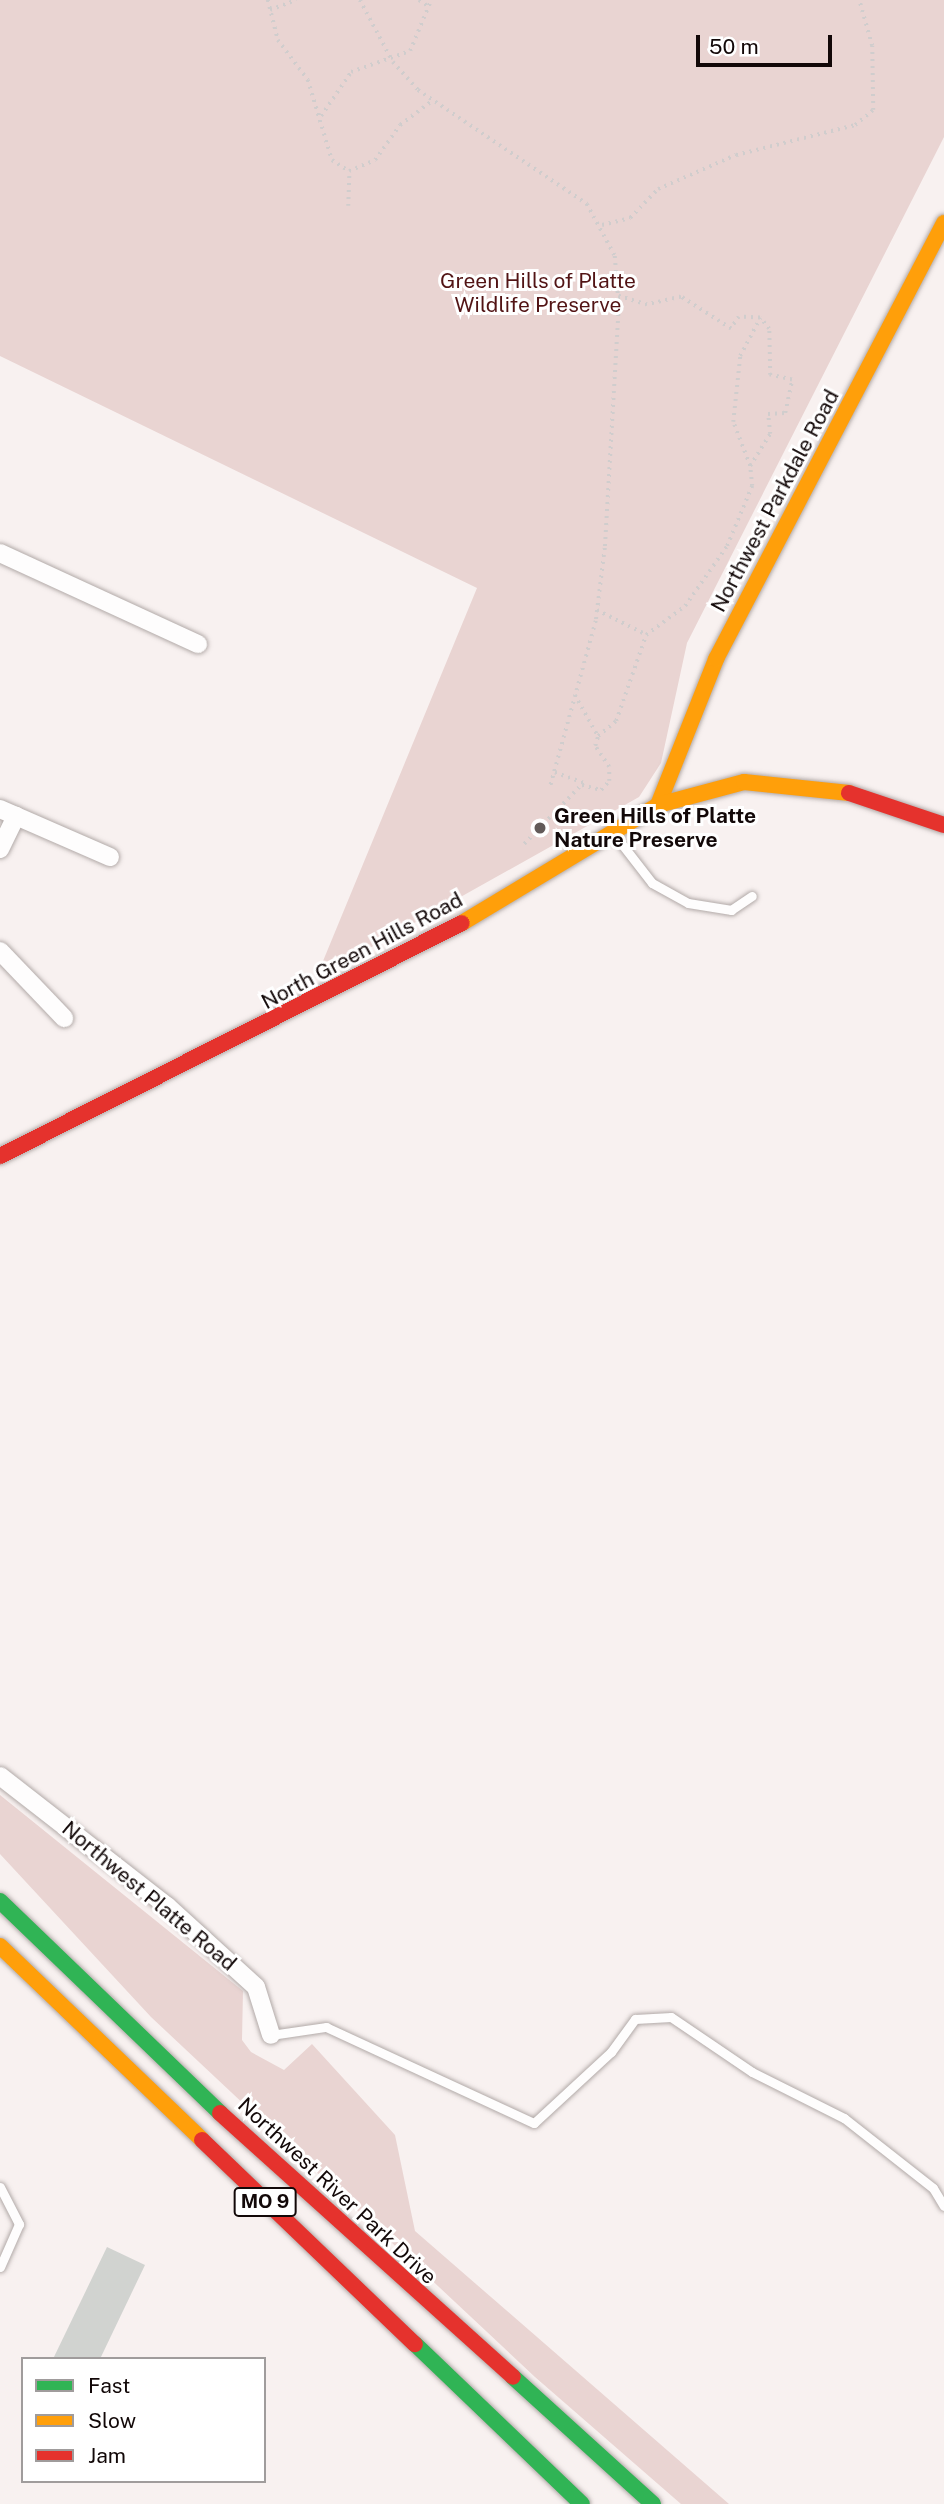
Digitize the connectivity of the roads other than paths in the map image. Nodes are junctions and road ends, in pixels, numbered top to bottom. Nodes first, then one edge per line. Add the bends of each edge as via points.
1 (944, 223) edge
2 (0, 553) edge
3 (198, 644) dead end
4 (658, 805) junction
5 (8, 813) edge
6 (944, 825) edge
7 (613, 832) junction
8 (0, 849) edge
9 (110, 857) dead end
10 (752, 896) dead end
11 (0, 951) edge
12 (64, 1018) dead end
13 (0, 1156) edge
14 (0, 1776) edge
15 (0, 1901) edge
16 (0, 1946) edge
17 (271, 2035) joint
18 (0, 2187) edge
19 (944, 2207) edge
20 (0, 2267) edge
21 (582, 2504) edge
22 (653, 2504) edge

1 - 4 street, Northwest Parkdale Road via 716,659
2 - 3 street
4 - 6 street, North Green Hills Road via 744,782 833,789
4 - 7 street, North Green Hills Road
5 - 8 street
5 - 9 street
7 - 10 lane via 652,883 688,903 731,910
7 - 13 street, North Green Hills Road via 420,949
11 - 12 street
14 - 17 street, Northwest Platte Road via 167,1906 256,1987
15 - 22 street, Northwest River Park Drive / MO 9 via 185,2081
16 - 21 street, MO 9
17 - 19 lane via 326,2026 534,2123 611,2052 635,2019 671,2017 752,2071 844,2119 933,2188
18 - 20 lane via 19,2224

